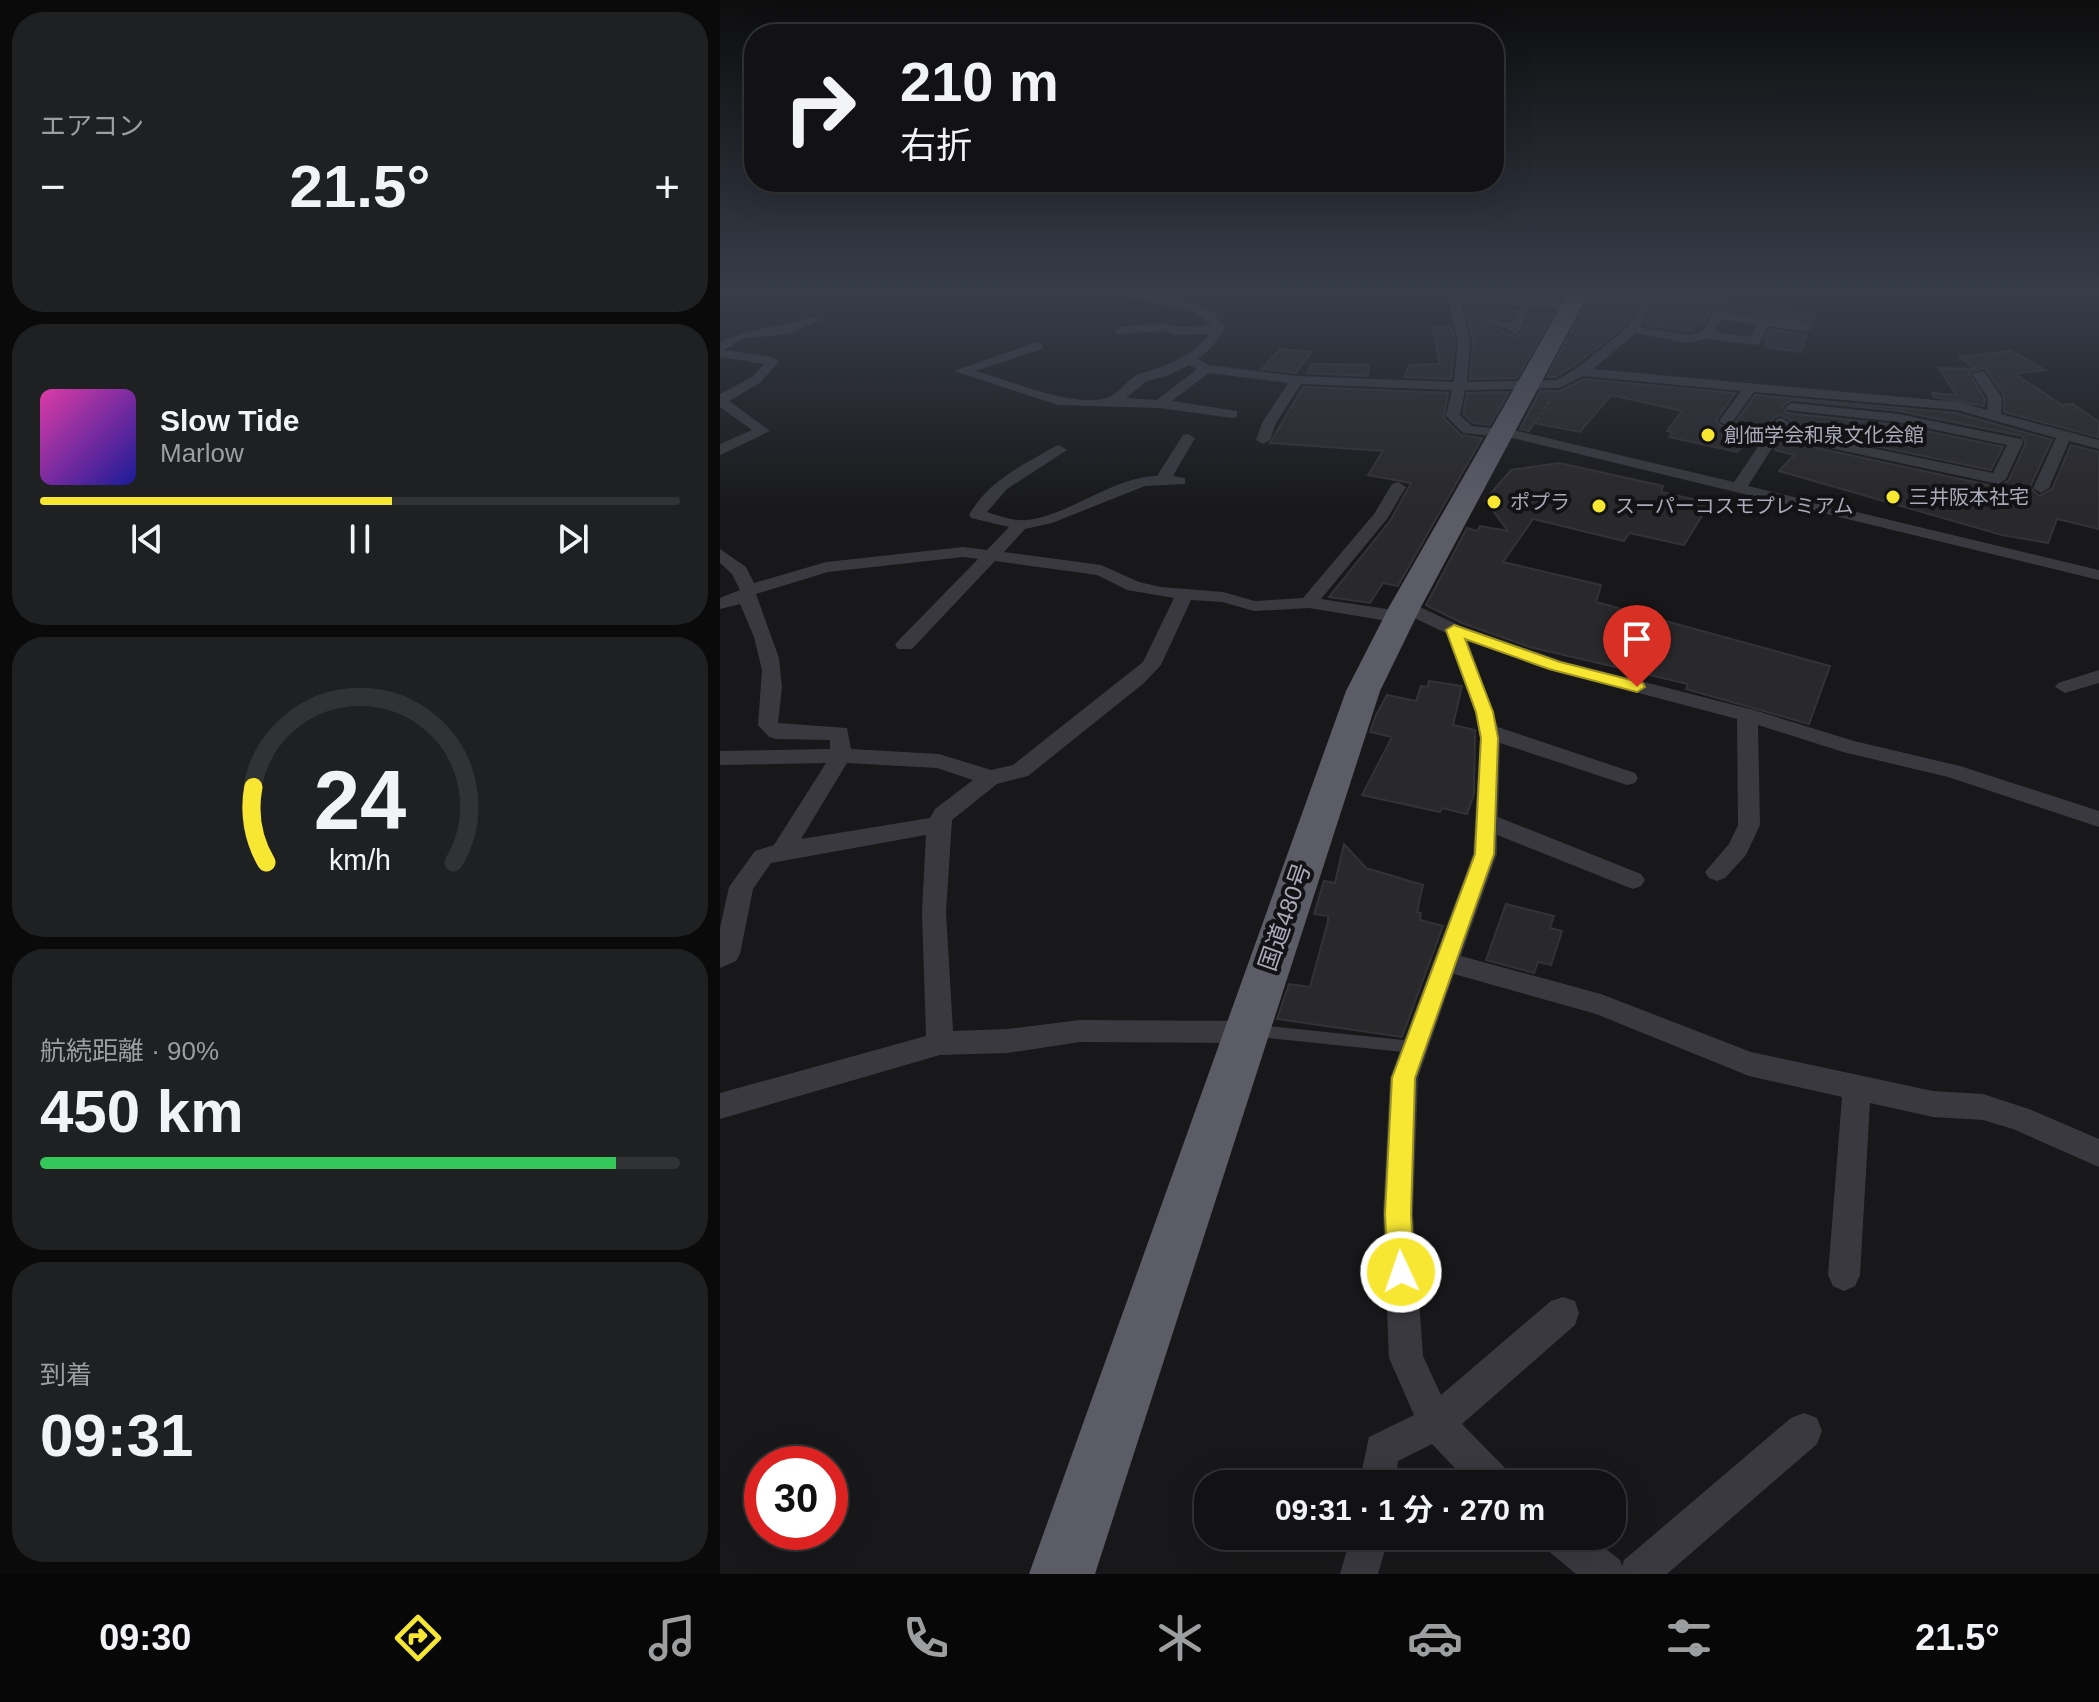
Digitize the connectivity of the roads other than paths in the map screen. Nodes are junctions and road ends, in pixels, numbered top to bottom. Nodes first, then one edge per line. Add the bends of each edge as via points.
1 (771, 364) edge
2 (981, 364) edge
3 (1179, 364) edge
4 (1198, 364) edge
5 (1464, 364) edge
6 (1551, 364) edge
7 (1590, 364) edge
8 (1206, 369) junction
9 (1581, 372) junction
10 (1987, 378) dead end
11 (1297, 380) junction
12 (1687, 380) junction
13 (1543, 385) junction
14 (1458, 386) junction
15 (1751, 387) junction
16 (1802, 391) junction
17 (1670, 400) dead end
18 (720, 401) edge
19 (1114, 401) junction
20 (1160, 404) junction
21 (1792, 407) junction
22 (1232, 414) dead end
23 (1994, 415) junction
24 (1726, 421) dead end
25 (1775, 432) junction
26 (2065, 434) junction
27 (1514, 436) junction
28 (1188, 438) dead end
29 (1263, 440) dead end
30 (2099, 445) edge
31 (720, 450) edge
32 (1059, 450) dead end
33 (1398, 487) dead end
34 (1739, 487) junction
35 (2041, 488) dead end
36 (1020, 525) junction
37 (991, 553) junction
38 (720, 554) edge
39 (2099, 575) edge
40 (748, 593) junction
41 (1185, 594) junction
42 (1309, 603) junction
43 (720, 604) edge
44 (1402, 612) junction
45 (1454, 630) junction
46 (905, 645) dead end
47 (2099, 676) edge
48 (2065, 687) dead end
49 (1747, 715) junction
50 (772, 728) junction
51 (1488, 731) junction
52 (841, 756) junction
53 (720, 758) edge
54 (749, 758) junction
55 (990, 778) junction
56 (1627, 778) dead end
57 (2099, 819) edge
58 (1486, 821) junction
59 (938, 825) junction
60 (782, 851) junction
61 (1717, 872) dead end
62 (1633, 880) dead end
63 (720, 958) edge
64 (1444, 961) junction
65 (1246, 1032) junction
66 (940, 1043) junction
67 (1413, 1047) junction
68 (1857, 1088) junction
69 (720, 1106) edge
70 (2099, 1153) edge
71 (1844, 1275) dead end
72 (1563, 1313) dead end
73 (1436, 1423) junction
74 (1804, 1431) dead end
75 (1379, 1470) edge
76 (1481, 1470) edge
77 (1366, 1550) edge
78 (1576, 1550) edge
79 (1062, 1574) edge
80 (1359, 1574) edge
81 (1606, 1574) edge
82 (1638, 1574) edge

1 - 18 street
2 - 19 street via 961,371 1039,397 1087,404
3 - 19 street via 1143,377
4 - 8 street
5 - 14 street
6 - 13 highway, 国道480号
7 - 9 street
8 - 11 street
8 - 20 street
9 - 12 street
9 - 13 street
10 - 23 street via 1995,398
11 - 14 street
11 - 29 street
12 - 15 street
12 - 17 street
13 - 14 street
13 - 27 highway, 国道480号
14 - 27 street via 1453,416 1458,423 1468,430
15 - 16 street
15 - 24 street
16 - 21 street
16 - 23 street via 1958,406
18 - 31 street via 763,431
19 - 20 street
20 - 22 street
21 - 25 street
21 - 25 street via 1898,418 2016,442 1998,479
23 - 26 street
25 - 34 street
26 - 30 street
26 - 35 street
27 - 34 street
27 - 44 highway, 国道480号
28 - 36 street via 1170,481 1143,481 1046,520
32 - 36 street via 1003,485 982,503 977,515
33 - 42 street via 1381,516
34 - 39 street
36 - 37 street
37 - 40 street via 941,553 826,567
37 - 41 street via 1101,570 1133,586
37 - 46 street
38 - 40 street via 740,571
40 - 43 street
40 - 50 street via 771,660 767,709
41 - 42 street via 1254,606
41 - 55 street via 1151,665 1137,679 1020,771
42 - 44 street
44 - 45 street
44 - 65 highway, 国道480号 via 1363,691
45 - 49 street via 1555,665
45 - 51 street
47 - 48 street
49 - 57 street via 1952,771
49 - 61 street via 1749,825 1738,849
50 - 52 street via 840,733
50 - 54 street
51 - 56 street
51 - 58 street
52 - 54 street
52 - 55 street via 939,761
52 - 60 street
53 - 54 street
55 - 59 street via 943,815
58 - 62 street
58 - 64 street via 1485,854
59 - 60 street
59 - 66 street via 934,912
60 - 63 street via 763,857 741,887 727,954
64 - 67 street
64 - 68 street via 1601,1005 1749,1064
65 - 66 street via 1080,1031
65 - 67 lane
65 - 79 highway, 国道480号
66 - 69 street
67 - 73 street via 1404,1078 1398,1214 1406,1358
68 - 70 street via 1933,1104 1983,1107
68 - 71 street
72 - 73 street
73 - 75 street via 1382,1450
73 - 76 street
74 - 82 street
77 - 80 street
78 - 81 street

